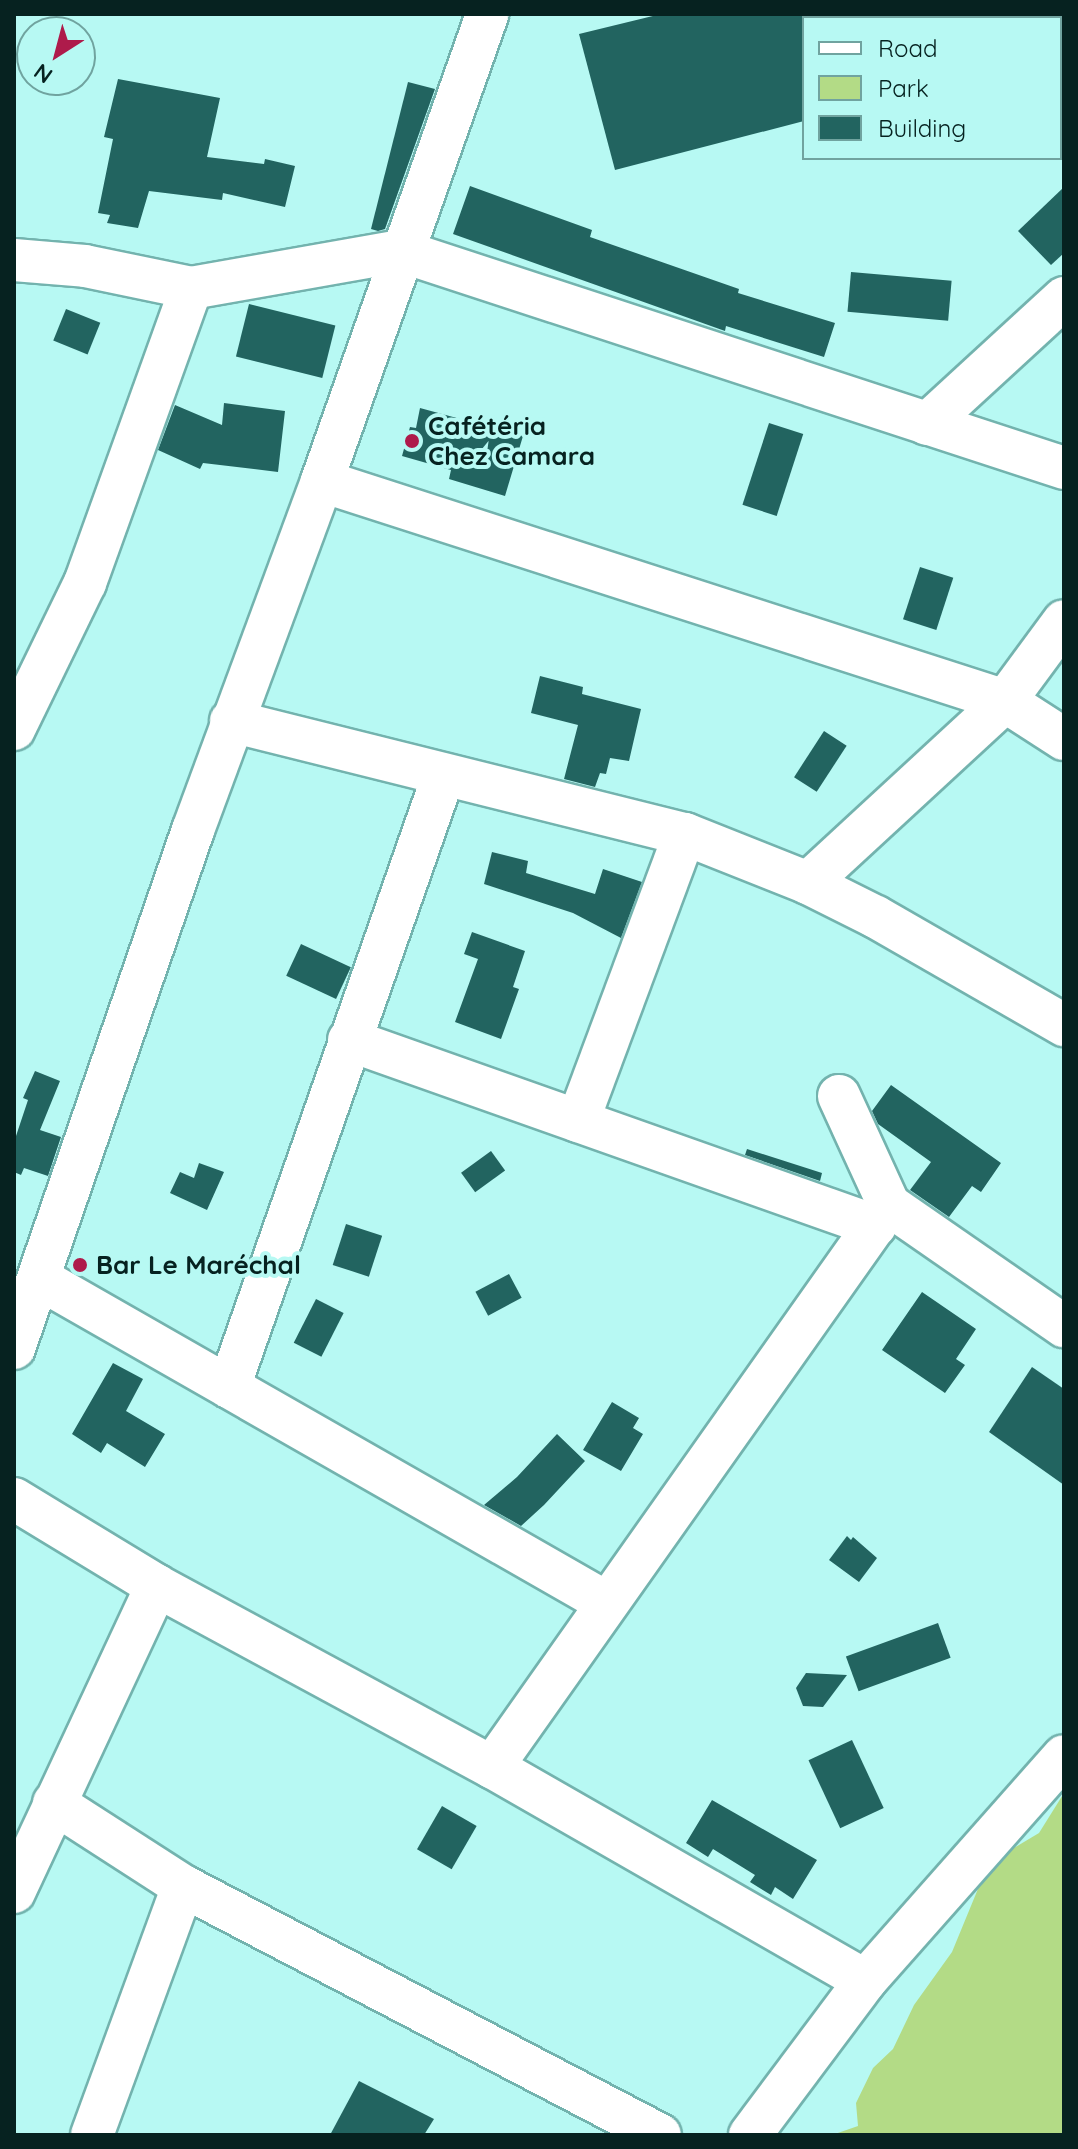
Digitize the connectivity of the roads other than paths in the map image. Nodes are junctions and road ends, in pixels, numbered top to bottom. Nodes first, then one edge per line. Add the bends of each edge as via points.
1 (487, 14) edge
2 (401, 251) junction
3 (14, 260) edge
4 (191, 288) junction
5 (1064, 298) edge
6 (927, 424) junction
7 (1064, 468) edge
8 (322, 481) junction
9 (1064, 621) edge
10 (29, 665) edge
11 (1005, 701) junction
12 (231, 721) junction
13 (14, 729) edge
14 (1064, 739) edge
15 (443, 777) junction
16 (685, 834) junction
17 (808, 883) junction
18 (1064, 1025) edge
19 (349, 1040) junction
20 (839, 1096) dead end
21 (578, 1121) junction
22 (882, 1215) junction
23 (40, 1279) junction
24 (1063, 1324) edge
25 (14, 1348) edge
26 (229, 1387) junction
27 (14, 1499) edge
28 (157, 1586) junction
29 (607, 1603) junction
30 (1064, 1756) edge
31 (492, 1767) junction
32 (54, 1803) junction
33 (183, 1886) junction
34 (14, 1892) edge
35 (865, 1981) junction
36 (92, 2135) edge
37 (660, 2135) edge
38 (750, 2135) edge

1 - 2 street
2 - 4 street
2 - 6 street
2 - 8 street
3 - 4 street via 85,266
4 - 10 street via 85,583
5 - 6 street
6 - 7 street
8 - 11 street
8 - 12 street
9 - 11 street
10 - 13 street
11 - 14 street
11 - 17 street
12 - 15 street
12 - 23 street
15 - 16 street
15 - 19 street
16 - 17 street
16 - 21 street
17 - 18 street
19 - 21 street
19 - 26 street
20 - 22 street
21 - 22 street
22 - 24 street
22 - 29 street
23 - 25 street
23 - 26 street
26 - 29 street
27 - 28 street
28 - 31 street
28 - 32 street
29 - 31 street
30 - 35 street
31 - 35 street
32 - 33 street
32 - 34 street
33 - 36 street
33 - 37 street
35 - 38 street

